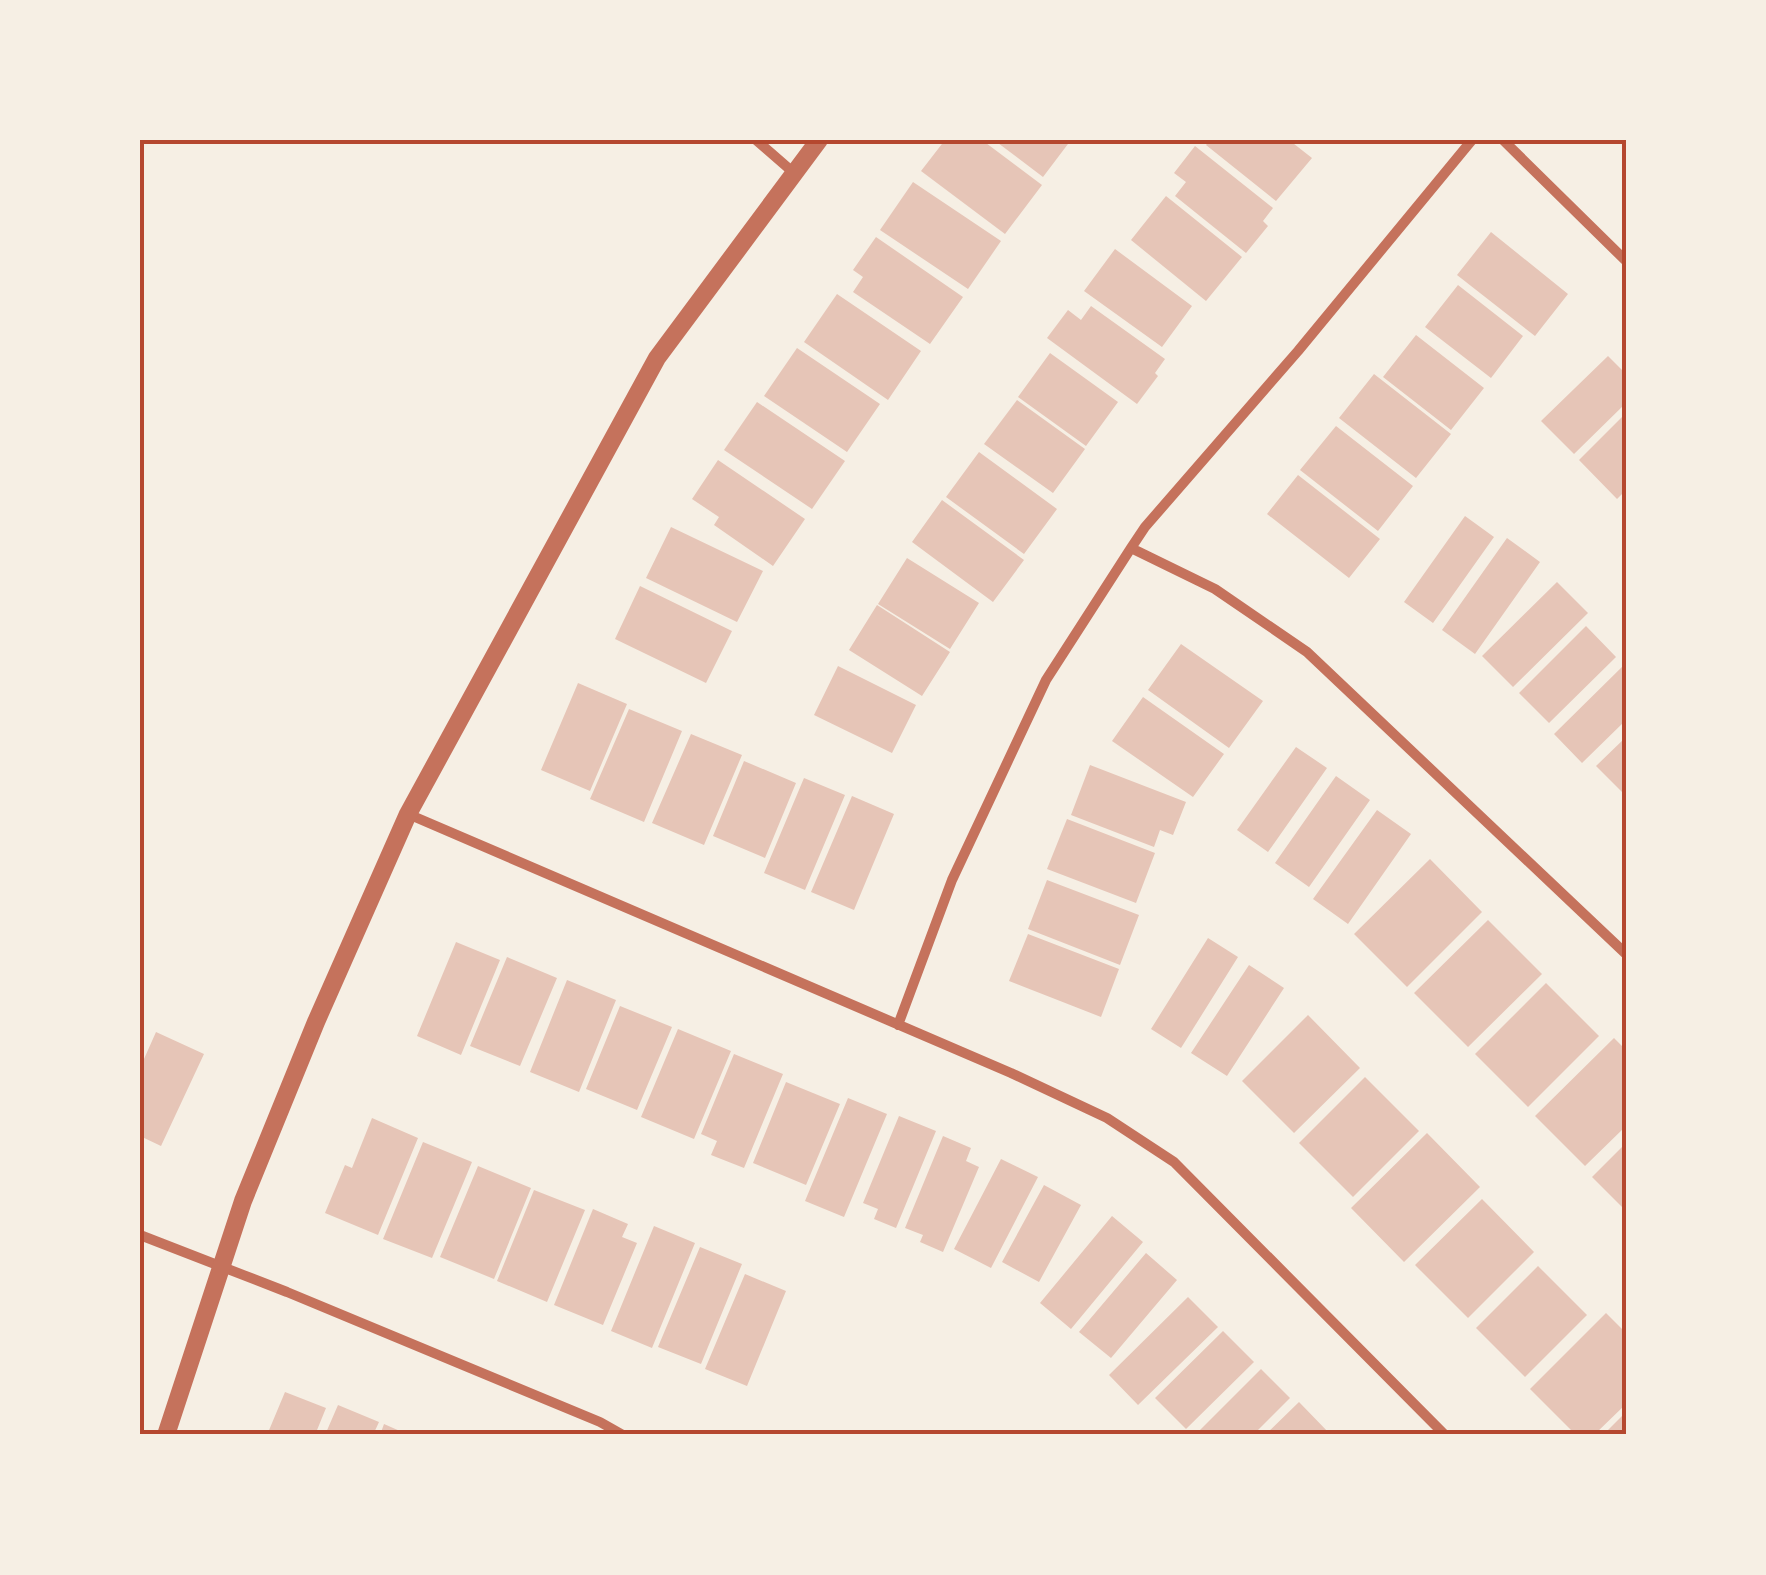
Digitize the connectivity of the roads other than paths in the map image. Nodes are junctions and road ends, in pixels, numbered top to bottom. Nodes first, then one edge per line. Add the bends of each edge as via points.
1 (756, 140) edge
2 (819, 140) edge
3 (1472, 140) edge
4 (1503, 140) edge
5 (794, 173) junction
6 (1626, 261) edge
7 (1131, 548) junction
8 (408, 814) junction
9 (1626, 954) edge
10 (898, 1025) junction
11 (140, 1235) edge
12 (221, 1266) junction
13 (166, 1435) edge
14 (623, 1435) edge
15 (1445, 1435) edge

1 - 5 street
2 - 5 street
3 - 7 street
4 - 6 street
5 - 8 street via 657,358
7 - 9 street via 1215,589 1306,652
7 - 10 street via 1046,680 952,880
8 - 10 street
8 - 12 street via 316,1022
10 - 15 street via 1107,1118 1174,1162
11 - 12 street
12 - 13 street
12 - 14 street

